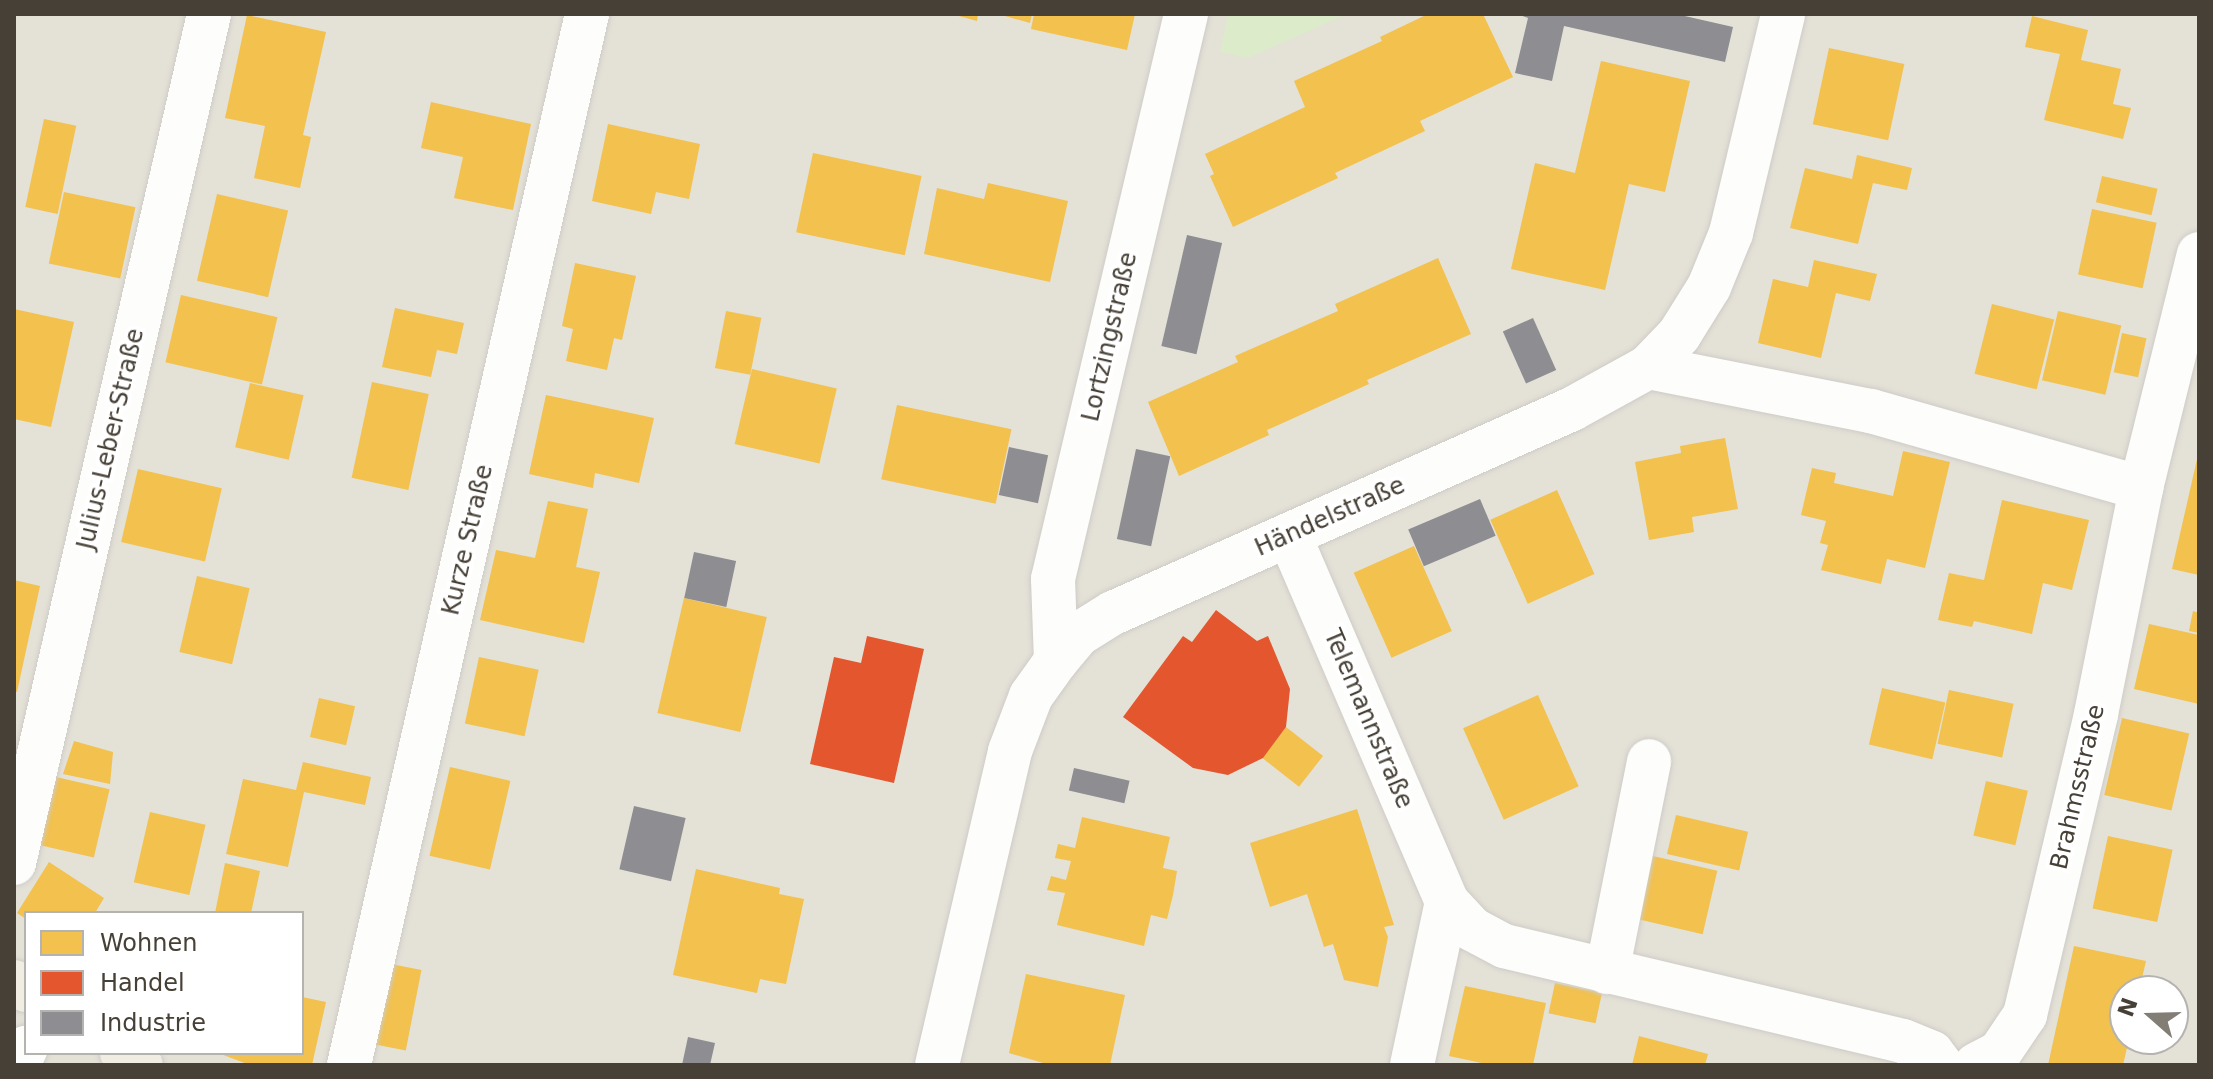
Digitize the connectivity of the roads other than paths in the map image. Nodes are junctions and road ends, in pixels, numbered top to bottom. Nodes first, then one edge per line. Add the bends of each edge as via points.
1 (209, 14) edge
2 (587, 14) edge
3 (1186, 14) edge
4 (1783, 14) edge
5 (2199, 254) edge
6 (1648, 367) junction
7 (2141, 488) junction
8 (1289, 535) junction
9 (1056, 661) junction
10 (1649, 761) dead end
11 (14, 863) edge
12 (1447, 902) junction
13 (1607, 972) junction
14 (349, 1065) edge
15 (937, 1065) edge
16 (1412, 1065) edge
17 (1941, 1065) edge
18 (1976, 1065) edge

1 - 11 street, Julius-Leber-Straße
2 - 14 street, Kurze Straße
3 - 9 street, Lortzingstraße via 1053,579
4 - 6 street, Händelstraße via 1731,233 1709,287 1679,335
5 - 7 street, Brahmsstraße
6 - 7 street via 1871,411
6 - 8 street, Händelstraße via 1584,404
7 - 18 street, Brahmsstraße via 2096,714 2025,1015 2000,1052
8 - 9 street, Händelstraße via 1113,613 1079,634
8 - 12 street, Telemannstraße
9 - 15 street, Händelstraße via 1031,696 1010,751
10 - 13 street
12 - 13 street, Telemannstraße via 1472,929 1504,946
12 - 16 street
13 - 17 street, Telemannstraße via 1903,1041 1932,1053

